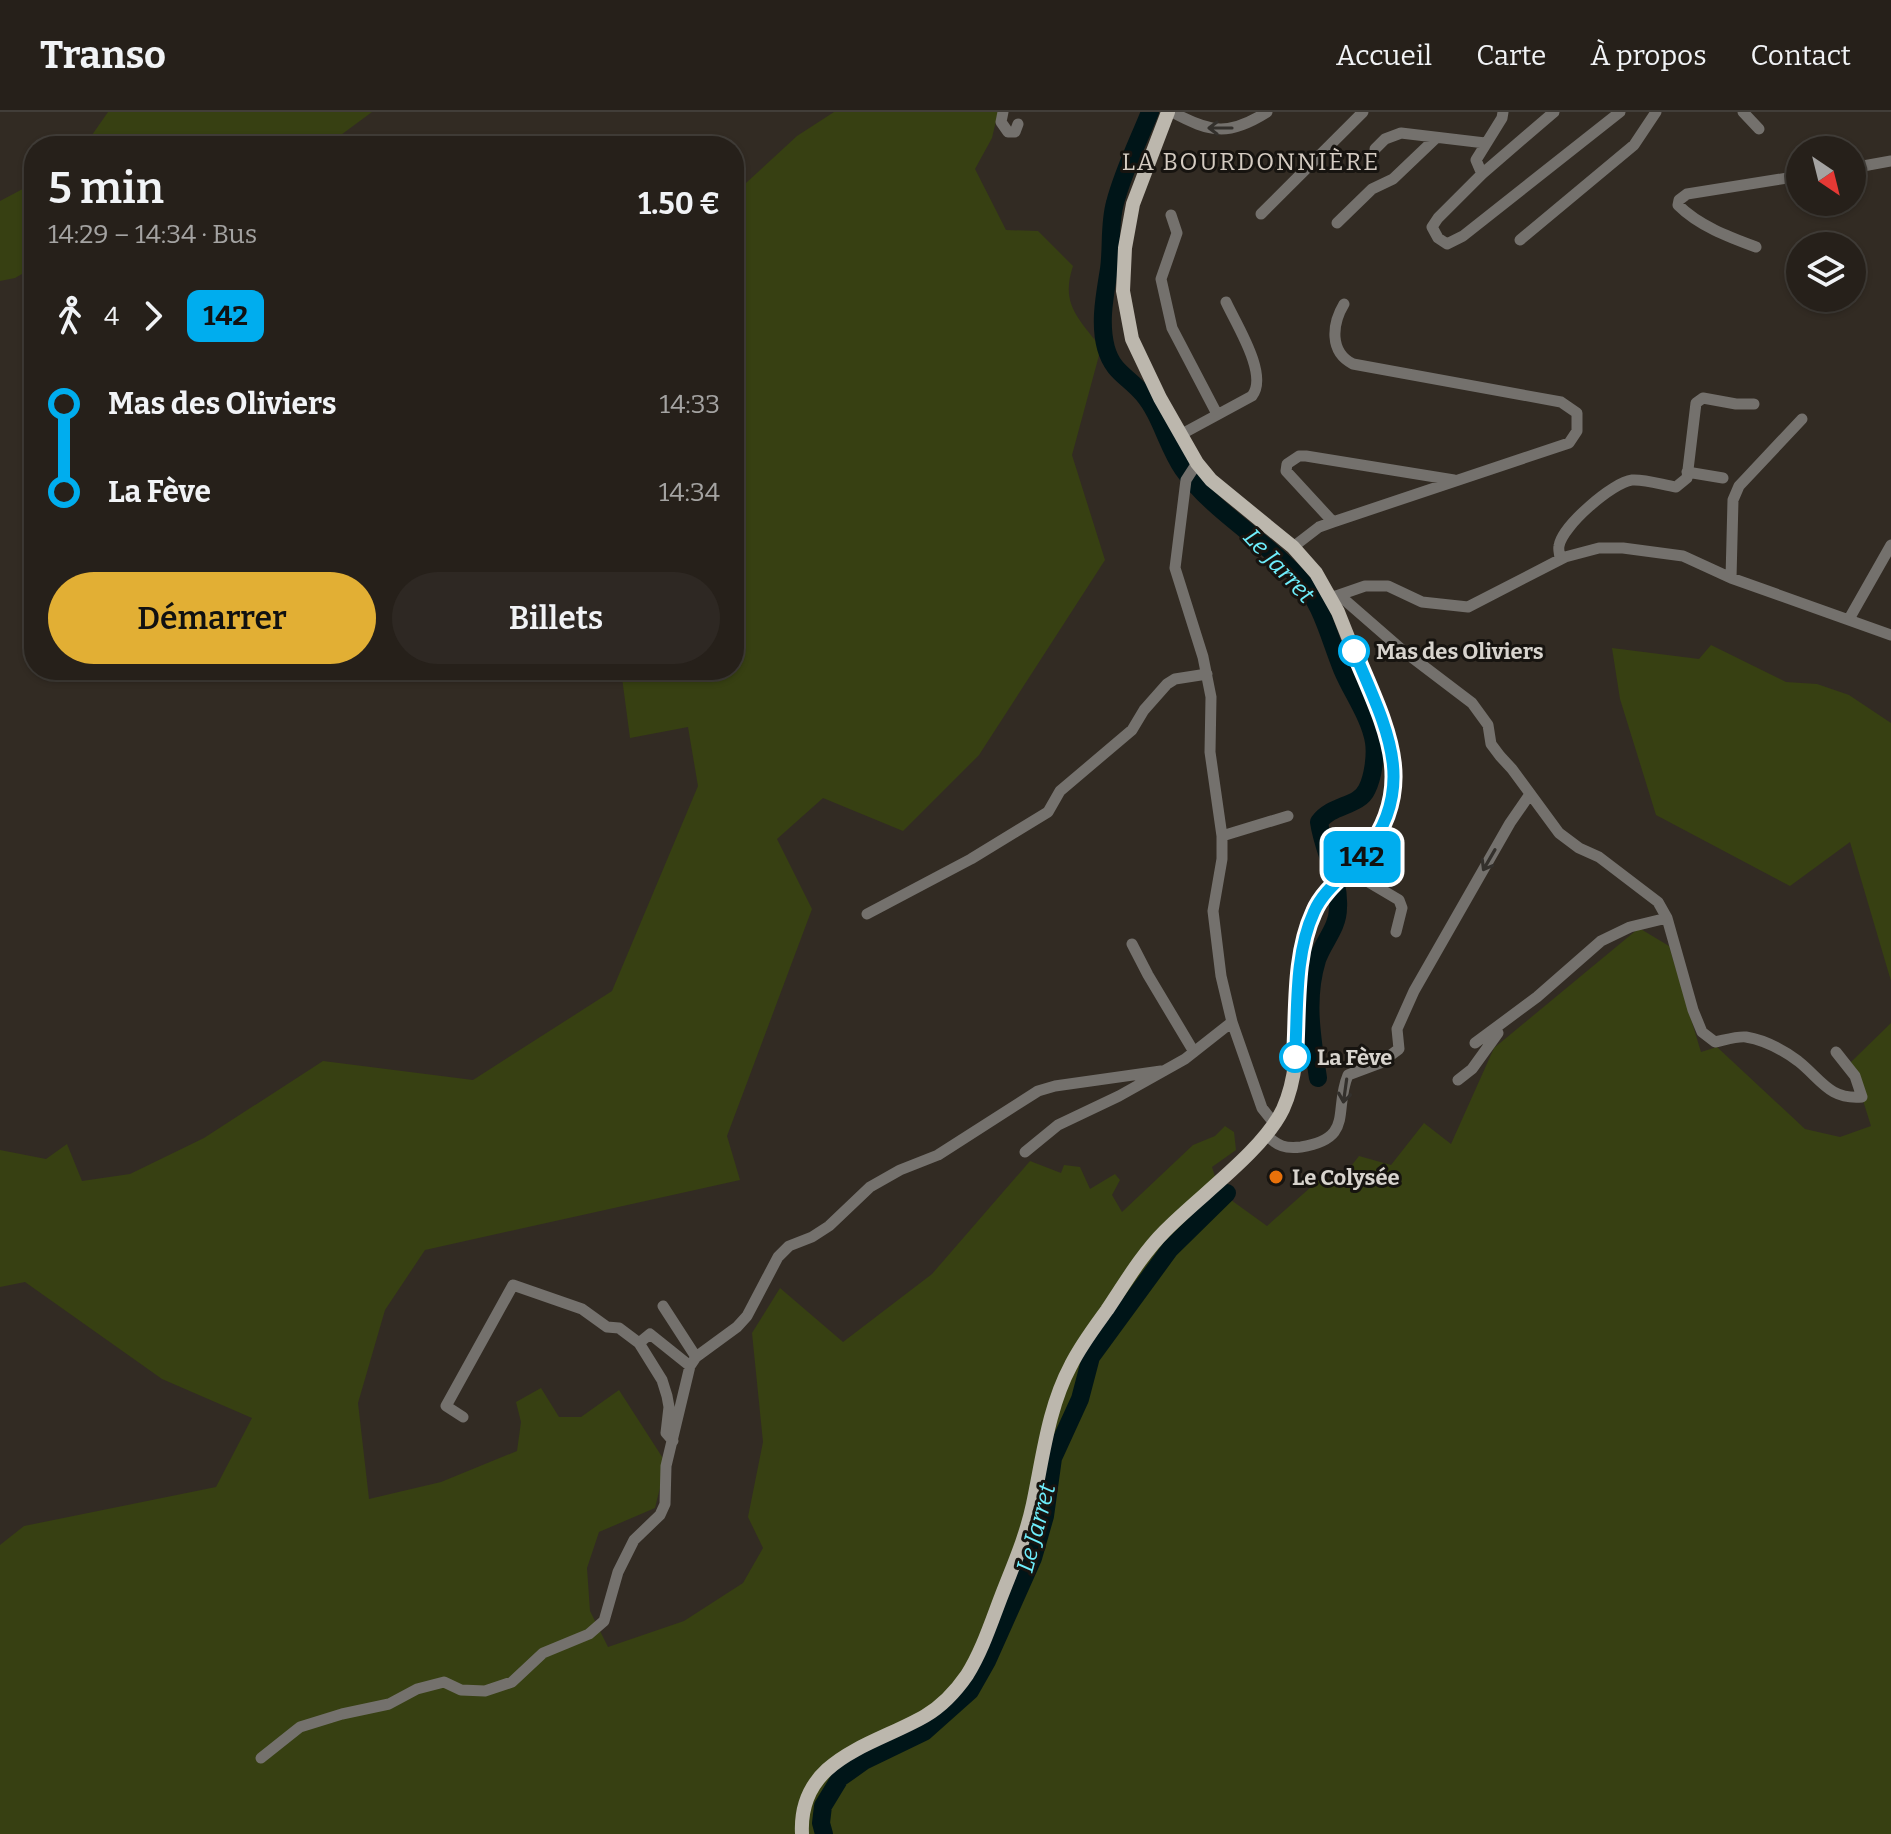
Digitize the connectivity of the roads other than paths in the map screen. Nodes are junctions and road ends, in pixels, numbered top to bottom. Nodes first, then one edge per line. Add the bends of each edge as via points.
1 (1003, 112) edge
2 (1170, 112) edge
3 (1267, 112) edge
4 (1363, 112) edge
5 (1503, 112) edge
6 (1554, 112) edge
7 (1620, 112) edge
8 (1656, 112) edge
9 (1743, 112) edge
10 (1018, 124) dead end
11 (1759, 129) dead end
12 (1436, 138) junction
13 (1485, 143) junction
14 (1375, 149) dead end
15 (1891, 161) edge
16 (1866, 165) edge
17 (1482, 174) junction
18 (1786, 178) edge
19 (1261, 214) dead end
20 (1171, 215) dead end
21 (1337, 223) dead end
22 (1520, 240) dead end
23 (1756, 247) dead end
24 (1226, 302) dead end
25 (1344, 304) dead end
26 (1754, 404) dead end
27 (1217, 414) junction
28 (1802, 419) dead end
29 (1180, 435) junction
30 (1192, 471) junction
31 (1687, 472) junction
32 (1723, 478) dead end
33 (1459, 480) junction
34 (1333, 522) junction
35 (1891, 545) edge
36 (1293, 547) junction
37 (1560, 559) junction
38 (1731, 578) junction
39 (1335, 596) junction
40 (1849, 619) junction
41 (1891, 635) edge
42 (1207, 674) junction
43 (1530, 794) junction
44 (1288, 816) dead end
45 (1222, 836) junction
46 (1346, 875) junction
47 (867, 914) dead end
48 (1667, 918) junction
49 (1396, 932) dead end
50 (1132, 944) dead end
51 (1512, 1017) junction
52 (1232, 1022) junction
53 (1475, 1043) dead end
54 (1194, 1052) junction
55 (1836, 1052) dead end
56 (1161, 1071) junction
57 (1458, 1080) dead end
58 (1270, 1129) junction
59 (1025, 1152) dead end
60 (663, 1306) dead end
61 (639, 1343) junction
62 (693, 1362) junction
63 (463, 1417) dead end
64 (673, 1441) junction
65 (261, 1758) dead end
66 (802, 1834) edge

1 - 10 street via 1001,122 1008,132 1015,132
3 -> 2 street via 1226,130 1196,125
2 - 29 main road via 1133,204 1122,274 1132,339
4 - 19 street
5 - 13 street
6 - 17 street
7 - 17 street via 1447,244 1432,227
8 - 22 street via 1634,145
9 - 11 street
12 - 13 street
12 - 14 street via 1401,133
12 - 21 street
13 - 17 street via 1476,160
15 - 16 street
18 - 23 street via 1694,192 1679,200 1678,205 1697,219
20 - 27 street via 1177,233 1161,279 1169,316
24 - 27 street via 1257,371 1258,385 1252,396
25 - 33 street via 1334,333 1339,353 1353,364 1561,402 1577,413 1577,431 1569,443
26 - 31 street via 1703,398 1696,403
27 - 29 street
28 - 38 street via 1739,486 1733,500
29 - 30 main road
30 - 36 main road via 1211,480
30 - 42 street via 1175,568
31 - 32 street
31 - 37 street via 1676,487 1634,479 1618,484 1565,534
33 - 34 street
33 - 34 street via 1306,456 1293,459 1286,471
34 - 36 street
35 - 40 street
36 - 39 main road
37 - 38 street via 1623,548 1683,556
37 - 39 street via 1468,607 1422,602 1388,586 1365,586
38 - 40 street
39 - 43 street via 1472,703 1488,725 1491,744
39 - 46 main road via 1394,760 1393,796 1383,827
40 - 41 street
42 - 45 street via 1210,752
42 - 47 street via 1167,684 1132,730 1060,791 1048,812
43 - 48 street via 1559,833 1658,902
43 -> 58 street via 1414,991 1397,1029 1399,1049 1348,1075 1335,1133 1323,1142 1289,1149 1278,1146
44 - 45 street
45 - 52 street via 1213,911
46 - 49 street via 1399,900
46 - 58 main road via 1315,909 1305,939 1293,1075 1284,1107
48 - 51 street via 1601,941
48 - 55 street via 1702,1032 1715,1042 1744,1036 1772,1045 1825,1087 1846,1098 1862,1097 1855,1076
50 - 54 street
51 - 53 street
51 - 57 street
52 - 54 street
52 - 58 street
54 - 56 street
56 - 59 street via 1058,1125
56 - 62 street via 1038,1091 938,1155 870,1187 829,1226 789,1246 747,1316
58 - 66 main road via 1154,1242 1082,1344 1057,1397 1023,1543 968,1674 925,1716 829,1767 806,1799
60 - 62 street
61 - 62 street via 650,1334
61 - 63 street via 582,1309 513,1285 446,1406
61 - 64 street via 662,1380 669,1407 666,1433
62 - 64 street
64 - 65 street via 665,1504 634,1540 604,1621 589,1634 543,1653 500,1687 461,1690 444,1682 417,1689 389,1704 300,1727

